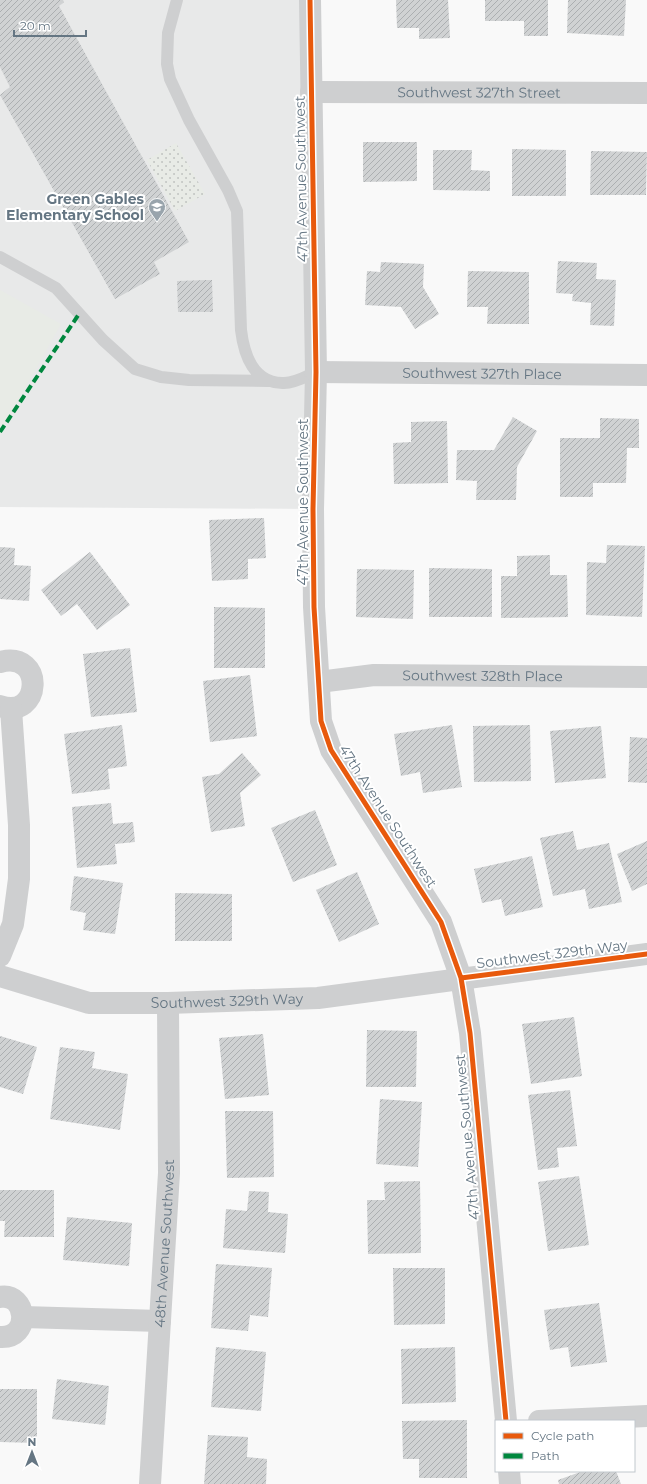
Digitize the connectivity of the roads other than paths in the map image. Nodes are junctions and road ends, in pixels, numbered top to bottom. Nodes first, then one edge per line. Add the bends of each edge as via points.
1 (177, 0) edge
2 (310, 0) edge
3 (311, 92) junction
4 (647, 93) edge
5 (0, 257) edge
6 (316, 372) junction
7 (647, 375) edge
8 (272, 381) junction
9 (0, 662) edge
10 (647, 677) edge
11 (319, 682) junction
12 (6, 708) edge
13 (647, 954) edge
14 (0, 956) edge
15 (0, 976) edge
16 (461, 978) junction
17 (168, 1003) junction
18 (0, 1297) edge
19 (23, 1317) junction
20 (160, 1321) junction
21 (0, 1337) edge
22 (647, 1416) edge
23 (506, 1420) edge
24 (561, 1420) edge
25 (510, 1472) edge
26 (150, 1484) edge
27 (510, 1484) edge

1 - 8 lane via 168,33 167,64 170,79 189,120 233,200 238,222 241,330 244,348 248,360 261,377
2 - 3 street, 47th Avenue Southwest
3 - 4 street, Southwest 327th Street
3 - 6 street, 47th Avenue Southwest
5 - 8 lane via 56,288 103,340 135,370 161,377 188,380
6 - 7 street, Southwest 327th Place
6 - 8 lane via 297,381
6 - 11 street, 47th Avenue Southwest via 313,508 315,643
9 - 12 street via 17,661 25,666 34,683 28,700 20,706
10 - 11 street, Southwest 328th Place via 374,675
11 - 16 street, 47th Avenue Southwest via 320,721 331,750 441,922
12 - 14 street via 19,825 19,879 13,924
13 - 16 street, Southwest 329th Way
15 - 17 street, Southwest 329th Way via 88,1003
16 - 17 street, Southwest 329th Way via 318,998
16 - 23 street, 47th Avenue Southwest via 470,1033
17 - 20 street, 48th Avenue Southwest via 169,1173
18 - 19 street via 11,1298 17,1303
19 - 20 street
19 - 21 street via 17,1332 10,1337
20 - 26 street, 48th Avenue Southwest
22 - 24 street
25 - 27 street

